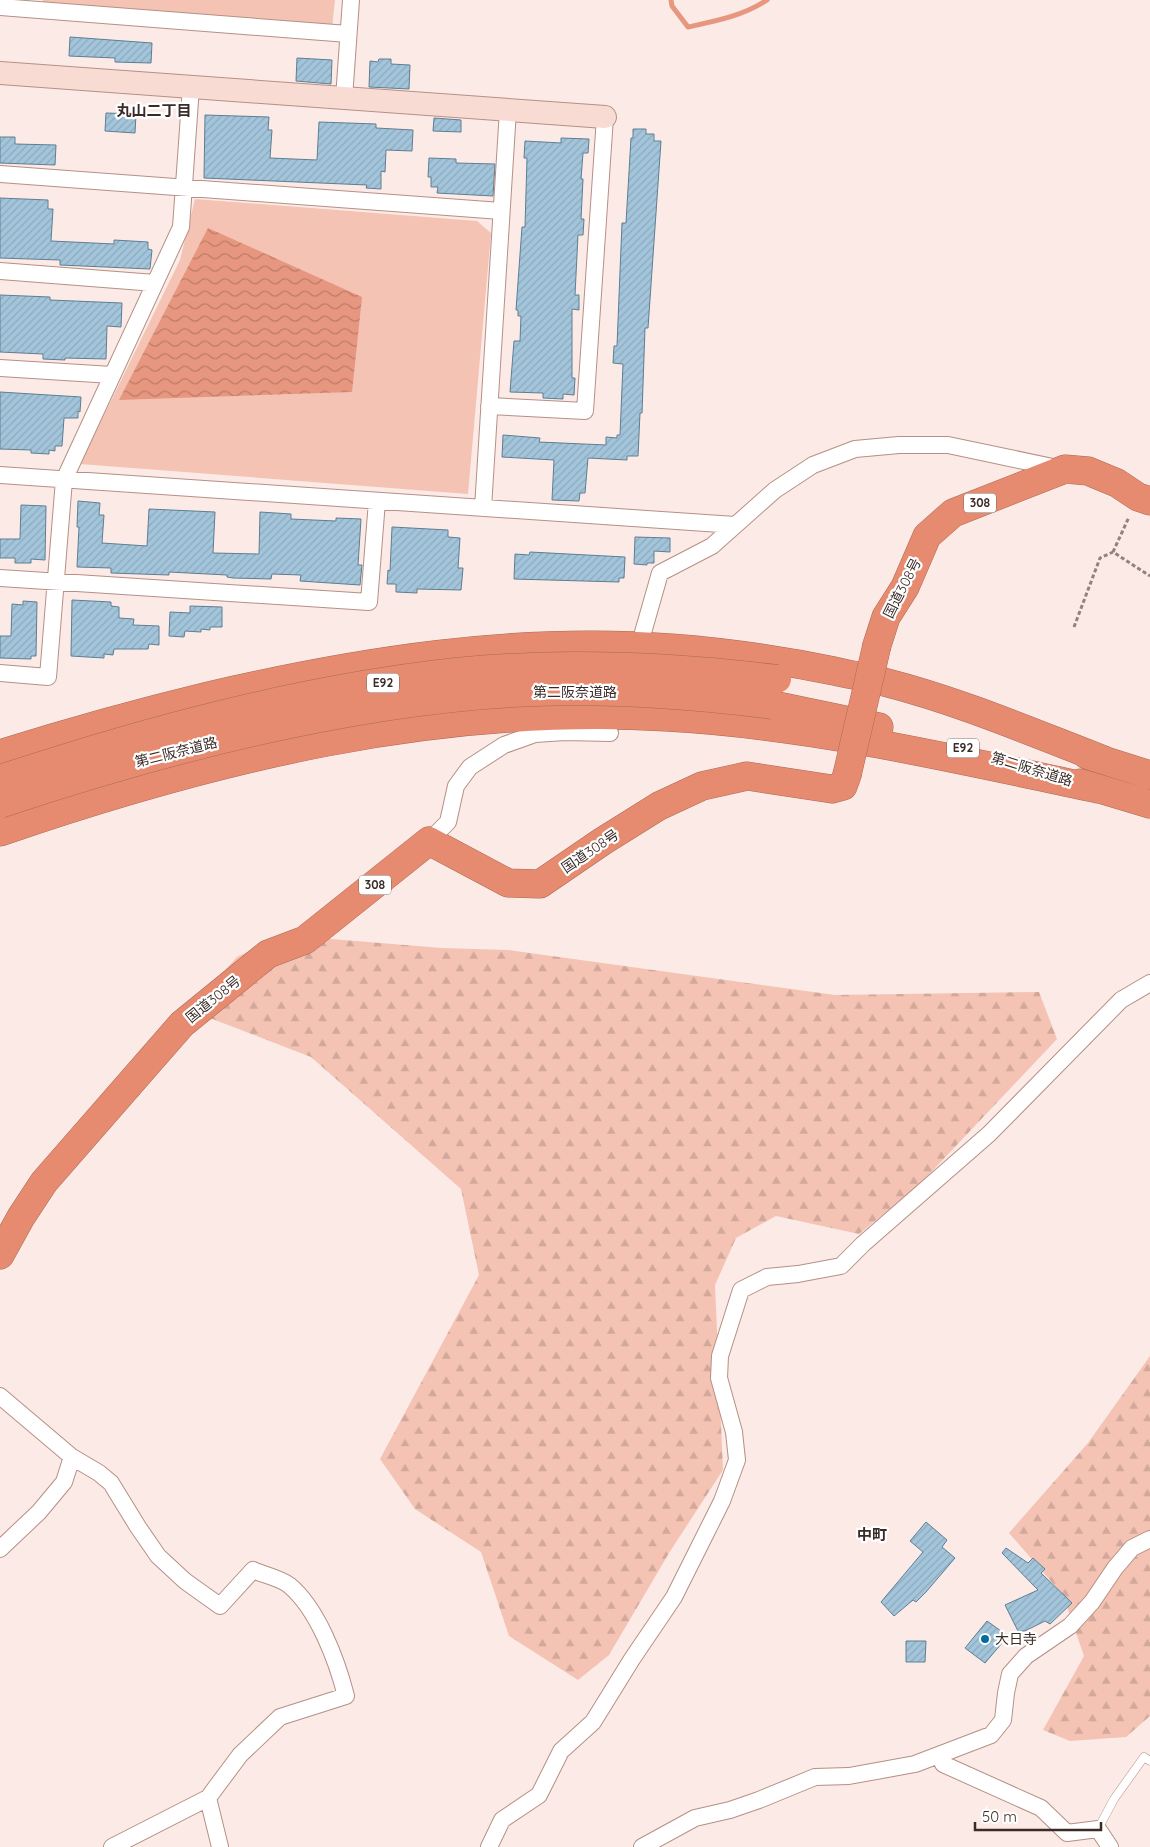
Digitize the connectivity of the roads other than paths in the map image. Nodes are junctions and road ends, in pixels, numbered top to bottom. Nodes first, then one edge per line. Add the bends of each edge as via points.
1 (351, 0) edge
2 (0, 7) edge
3 (348, 34) junction
4 (0, 73) edge
5 (190, 87) junction
6 (344, 98) junction
7 (508, 110) junction
8 (605, 117) joint
9 (0, 174) edge
10 (184, 188) junction
11 (501, 211) junction
12 (0, 271) edge
13 (155, 283) junction
14 (0, 368) edge
15 (112, 375) junction
16 (489, 406) junction
17 (1065, 469) junction
18 (0, 475) edge
19 (64, 480) junction
20 (377, 501) junction
21 (483, 508) junction
22 (1143, 510) edge
23 (735, 525) junction
24 (0, 578) edge
25 (56, 582) junction
26 (642, 636) dead end
27 (0, 673) edge
28 (775, 692) junction
29 (610, 734) dead end
30 (0, 754) edge
31 (1104, 760) junction
32 (1150, 775) edge
33 (0, 779) edge
34 (1098, 789) junction
35 (0, 804) edge
36 (1150, 804) edge
37 (0, 832) edge
38 (429, 842) junction
39 (1150, 983) edge
40 (0, 1255) edge
41 (0, 1396) edge
42 (72, 1457) junction
43 (1150, 1539) edge
44 (0, 1549) edge
45 (1150, 1761) edge
46 (943, 1764) dead end
47 (208, 1798) junction
48 (1098, 1829) junction
49 (112, 1847) edge
50 (220, 1847) edge
51 (489, 1847) edge
52 (642, 1847) edge
53 (1110, 1847) edge

1 - 3 street
2 - 3 street
3 - 6 street
4 - 5 street
5 - 6 street
5 - 10 street
6 - 7 street
7 - 8 street
7 - 11 street
8 - 16 street via 585,410
9 - 10 street
10 - 11 street
10 - 13 street via 181,227
11 - 16 street
12 - 13 street
13 - 15 street
14 - 15 street
15 - 19 street
16 - 21 street
17 - 22 highway, 国道308号 / 308 via 1088,471 1117,483 1138,497
17 - 23 street via 948,444 855,449 813,464 775,490
17 - 38 highway, 国道308号 / 308, bridge via 953,513 927,536 905,587 886,618 843,786 832,789 746,776 702,786 659,806 540,884 508,883
18 - 19 street
19 - 20 street
19 - 25 street
20 - 21 street
20 - 25 street via 369,602
21 - 23 street
23 - 26 street via 712,546 660,573
24 - 25 street
25 - 27 street via 48,677
28 - 31 highway, 第二阪奈道路 / E92 via 880,699 985,725
28 - 33 highway, 第二阪奈道路 / E92, bridge via 670,668 565,666 456,672 351,688 253,708 106,745
28 - 34 highway, 第二阪奈道路 / E92 via 874,725
28 - 35 highway, 第二阪奈道路 / E92, bridge via 666,694 565,691 417,702 212,742 114,768
29 - 38 street via 536,734 504,745 470,767 456,786 448,822
30 - 31 highway via 149,710 323,672 454,653 563,645 616,645 670,647 778,660 884,682 967,708
31 - 32 highway, 第二阪奈道路 / E92
34 - 36 highway, 第二阪奈道路 / E92
34 - 37 highway via 883,744 766,727 667,717 562,715 438,724 263,755 70,808
38 - 40 highway, 国道308号 / 308 via 305,940 268,954 182,1024 44,1182
39 - 51 street via 1120,1000 989,1134 841,1266 767,1277 741,1290 720,1356 719,1378 734,1432 737,1460 722,1501 674,1597 593,1722 561,1751 539,1795 502,1820
41 - 42 street
42 - 44 street via 64,1482 39,1512
42 - 47 street via 111,1484 158,1556 186,1582 220,1606 253,1570 288,1584 322,1629 340,1674 346,1696 280,1717 240,1755
43 - 52 street via 1132,1548 1070,1626 1026,1656 1010,1674 1003,1720 991,1735 915,1764 849,1776 815,1777 730,1810 695,1818
45 - 48 lane via 1144,1757 1114,1799
46 - 48 street via 1041,1808 1067,1833
47 - 49 street
47 - 50 street
48 - 53 street

